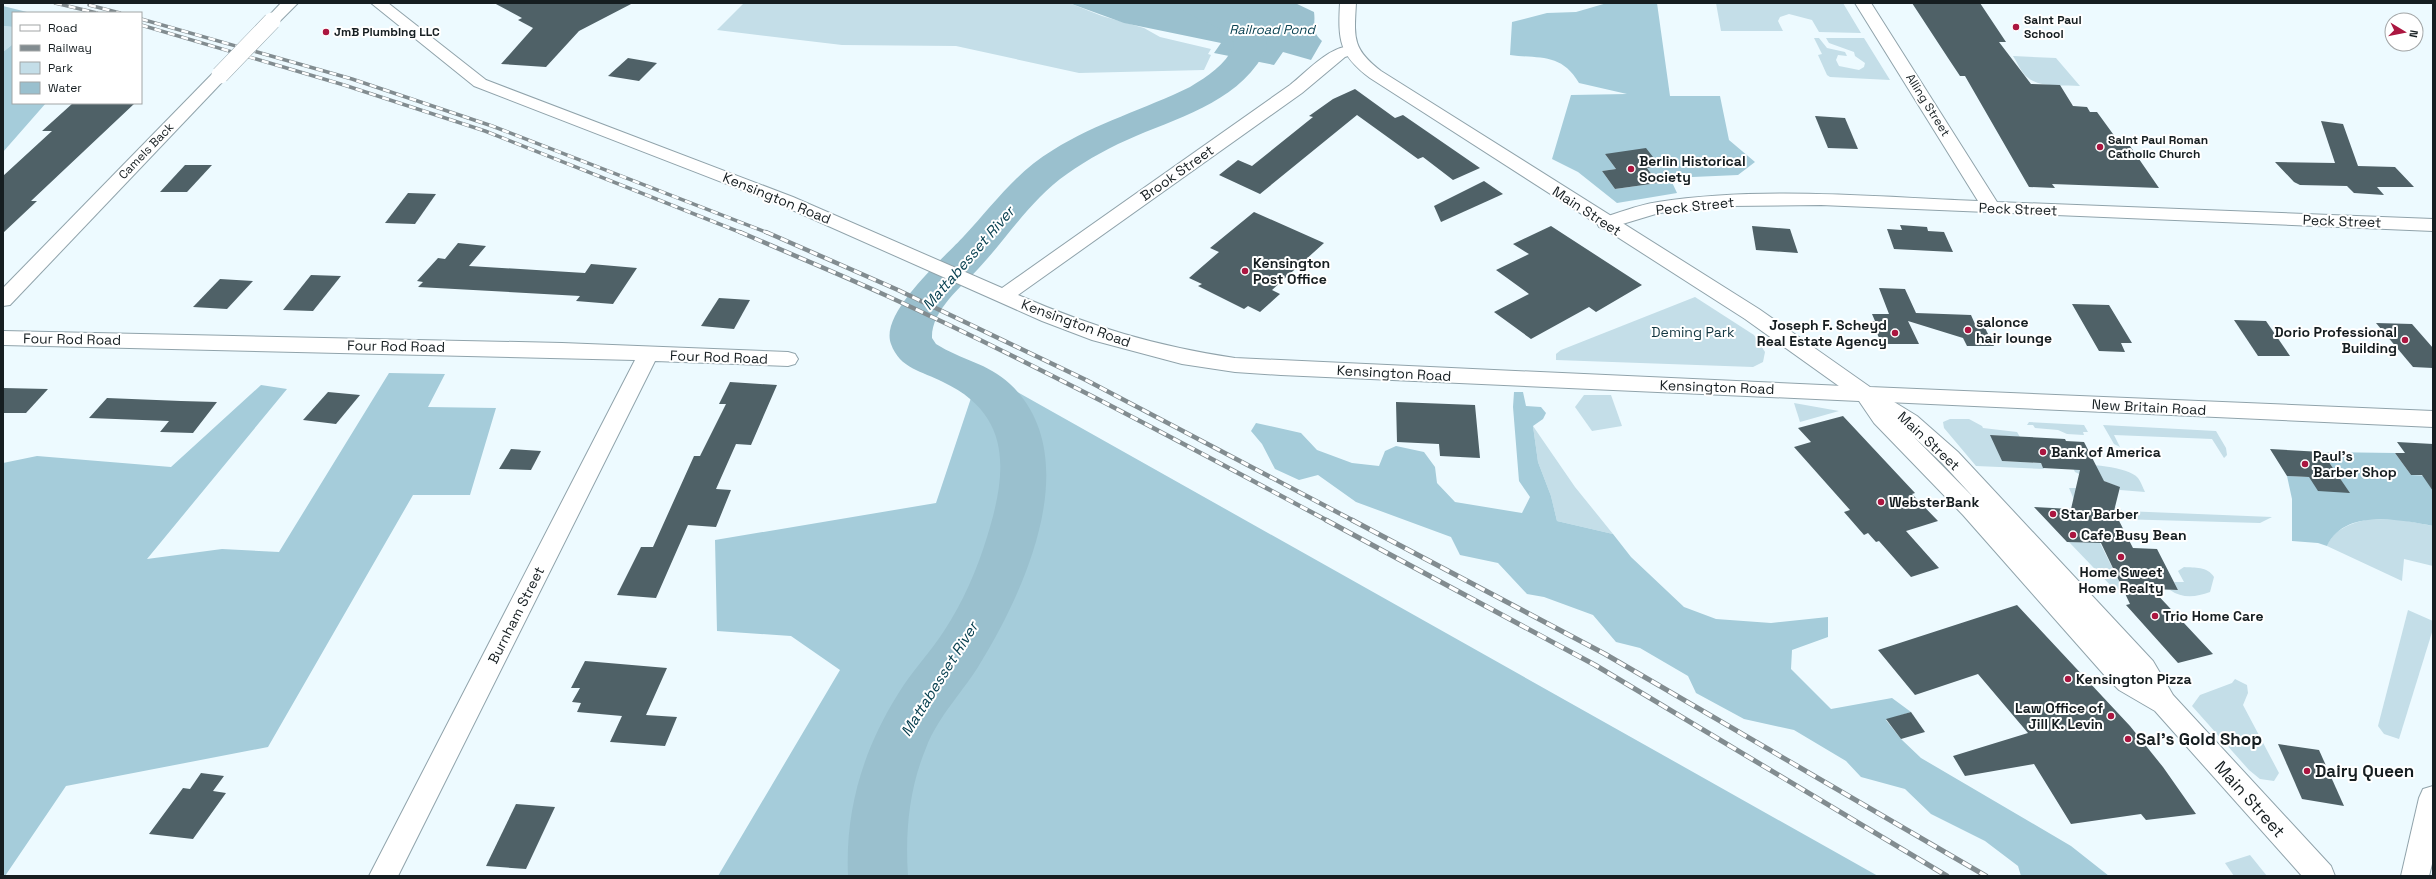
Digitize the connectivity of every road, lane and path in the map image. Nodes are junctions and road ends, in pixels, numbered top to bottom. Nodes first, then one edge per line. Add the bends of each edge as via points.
1 (290, 3) edge
2 (379, 3) edge
3 (1348, 3) edge
4 (1864, 3) edge
5 (1351, 50) junction
6 (1992, 208) junction
7 (1606, 223) junction
8 (2433, 225) edge
9 (1003, 296) junction
10 (3, 300) edge
11 (3, 338) edge
12 (648, 355) junction
13 (788, 359) dead end
14 (1865, 394) junction
15 (2433, 419) edge
16 (2045, 576) junction
17 (2114, 636) junction
18 (2090, 642) junction
19 (2164, 703) junction
20 (2433, 798) edge
21 (383, 876) edge
22 (2321, 876) edge
23 (2415, 876) edge

1 - 10 street, Camels Back, bridge
2 - 9 street, Kensington Road via 480,83 787,201
3 - 5 street, Main Street via 1347,26
4 - 6 street, Alling Street
5 - 7 street, Main Street via 1364,66 1407,96
5 - 9 street, Brook Street via 1340,54 1296,89
6 - 7 street, Peck Street via 1821,200 1729,201 1657,208
6 - 8 street, Peck Street
7 - 14 street, Main Street via 1752,314
9 - 14 street, Kensington Road via 1105,337 1182,357 1235,365
11 - 12 street, Four Rod Road via 562,350
12 - 13 street, Four Rod Road
12 - 21 street, Burnham Street
14 - 15 street, New Britain Road
14 - 16 street, Main Street via 1882,418 1960,483
16 - 17 street, Main Street
16 - 18 street, Main Street
17 - 18 street
17 - 19 street, Main Street via 2144,669
18 - 19 street, Main Street via 2128,682
19 - 22 street, Main Street
20 - 23 street

